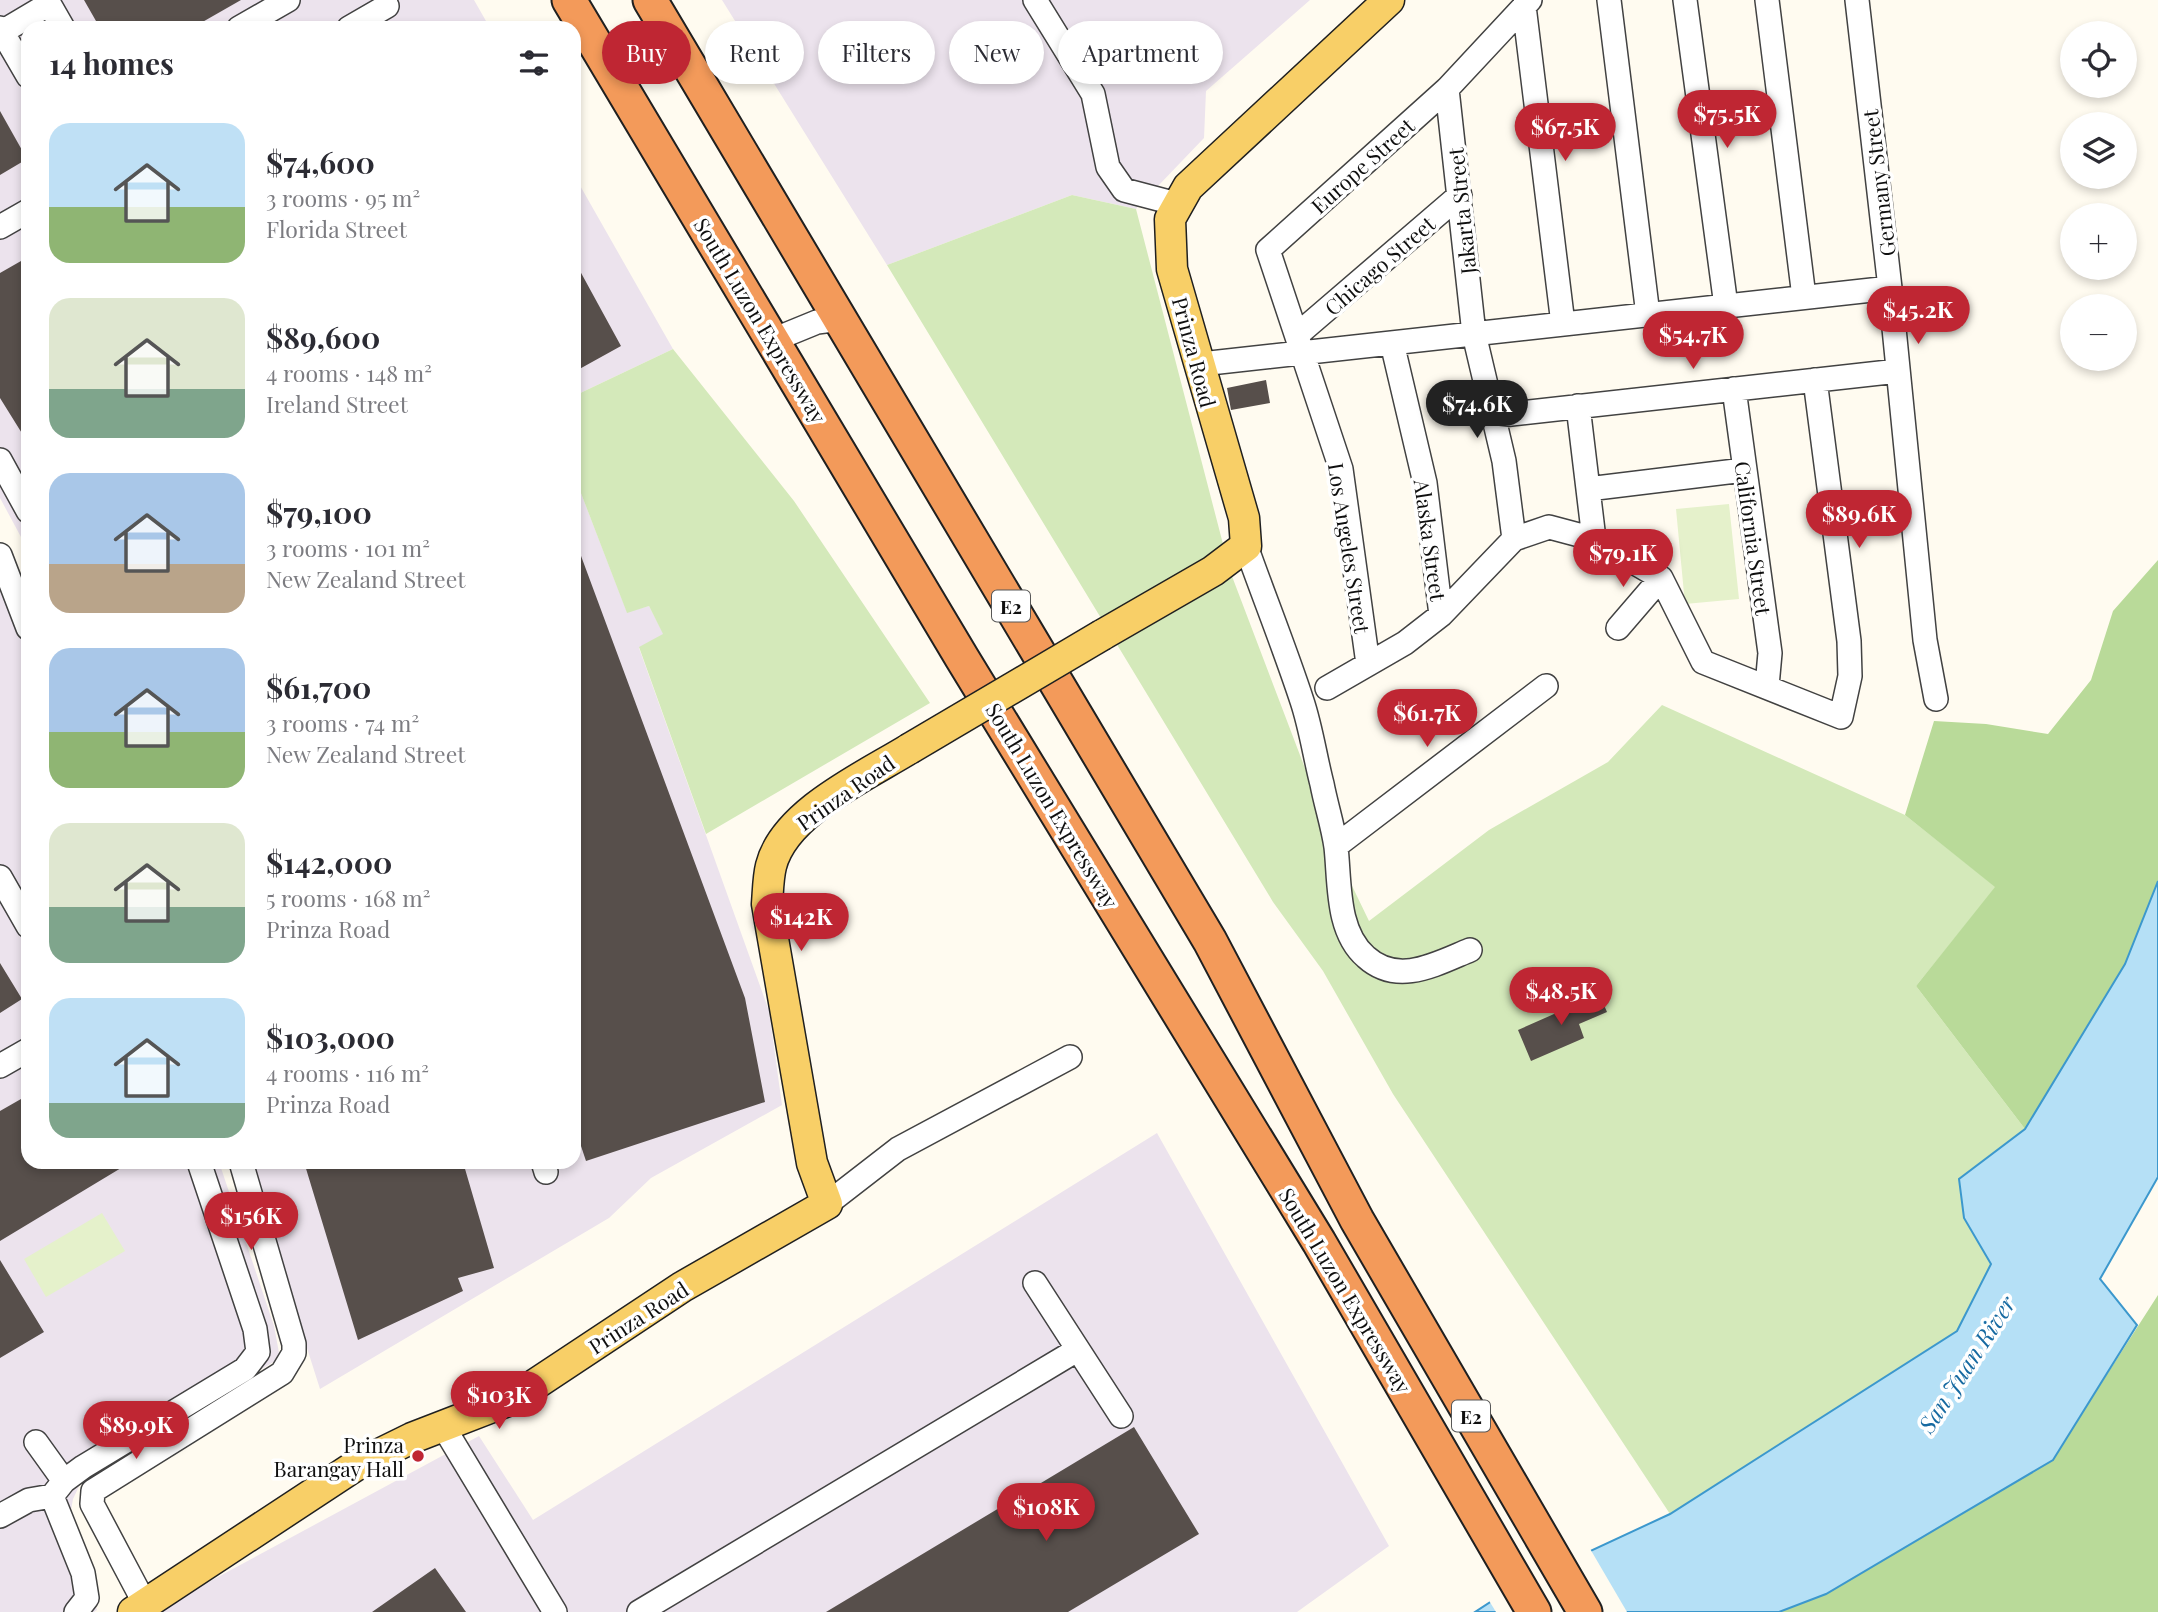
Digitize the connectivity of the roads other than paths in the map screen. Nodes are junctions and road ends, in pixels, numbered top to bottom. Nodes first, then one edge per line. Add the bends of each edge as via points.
1 (288, 0) edge
2 (569, 0) edge
3 (650, 0) edge
4 (1035, 0) edge
5 (1389, 0) edge
6 (1609, 0) edge
7 (1685, 0) edge
8 (1767, 0) edge
9 (1857, 0) edge
10 (48, 2) edge
11 (1527, 3) edge
12 (59, 21) edge
13 (251, 21) edge
14 (1, 30) edge
15 (21, 64) edge
16 (1447, 89) junction
17 (1460, 195) junction
18 (1177, 204) junction
19 (21, 215) edge
20 (0, 227) edge
21 (1890, 288) junction
22 (1804, 297) junction
23 (1726, 306) junction
24 (1648, 315) junction
25 (841, 319) junction
26 (1563, 324) junction
27 (1474, 334) junction
28 (773, 340) junction
29 (1392, 343) junction
30 (1300, 344) junction
31 (1201, 365) junction
32 (1898, 370) junction
33 (1815, 380) junction
34 (1734, 389) junction
35 (1578, 406) junction
36 (1493, 416) junction
37 (0, 460) edge
38 (1744, 470) junction
39 (1588, 489) junction
40 (21, 498) edge
41 (1514, 539) junction
42 (1594, 539) junction
43 (1246, 546) junction
44 (0, 555) edge
45 (1661, 578) junction
46 (21, 610) edge
47 (1441, 615) junction
48 (1618, 628) dead end
49 (1368, 664) junction
50 (1546, 686) dead end
51 (1767, 686) junction
52 (1327, 688) dead end
53 (1936, 699) dead end
54 (1336, 846) junction
55 (0, 877) edge
56 (21, 914) edge
57 (1470, 950) dead end
58 (21, 1054) edge
59 (1070, 1057) dead end
60 (0, 1066) edge
61 (202, 1169) edge
62 (243, 1169) edge
63 (827, 1204) junction
64 (1035, 1283) dead end
65 (1077, 1350) junction
66 (1121, 1416) dead end
67 (443, 1426) junction
68 (36, 1442) dead end
69 (58, 1488) junction
70 (0, 1516) edge
71 (82, 1605) edge
72 (140, 1609) edge
73 (555, 1612) edge
74 (639, 1612) edge
75 (1534, 1612) edge
76 (1585, 1612) edge

1 - 13 street
2 - 28 highway, South Luzon Expressway / E2
3 - 25 highway, South Luzon Expressway / E2
4 - 18 street via 1093,94 1108,167 1124,190
5 - 18 main road, Prinza Road via 1188,187
6 - 24 street
7 - 23 street
8 - 22 street
9 - 21 street, Germany Street
10 - 12 street
10 - 14 street
11 - 16 street, Europe Street
11 - 26 street
14 - 15 street
16 - 17 street, Jakarta Street
16 - 30 street, Europe Street via 1268,250
17 - 27 street, Jakarta Street
17 - 30 street, Chicago Street
18 - 31 main road, Prinza Road via 1170,219 1172,268
19 - 20 street
21 - 22 street
21 - 32 street, Germany Street
22 - 23 street
23 - 24 street
24 - 26 street
25 - 28 street via 817,322
25 - 76 highway, South Luzon Expressway / E2 via 1210,941 1357,1220
26 - 27 street
27 - 29 street
27 - 36 street, Jakarta Street
28 - 75 highway, South Luzon Expressway / E2 via 1319,1242
29 - 30 street
29 - 47 street, Alaska Street via 1425,483
30 - 31 street
30 - 49 street, Los Angeles Street via 1341,469
31 - 43 main road, Prinza Road via 1244,518
32 - 33 street
32 - 53 street, Germany Street via 1925,639
33 - 34 street
33 - 51 street via 1850,677 1841,717
34 - 35 street
34 - 38 street, California Street
35 - 36 street
35 - 39 street
36 - 41 street, Jakarta Street
37 - 40 street
38 - 39 street
38 - 51 street, California Street via 1770,653
39 - 42 street
41 - 42 street via 1549,527
41 - 47 street
42 - 45 street
43 - 54 street via 1303,703
43 - 63 main road, Prinza Road, bridge via 825,801 783,838 771,866 767,904 812,1163
44 - 46 street
45 - 48 street
45 - 51 street via 1703,662
47 - 49 street
49 - 52 street
50 - 54 street
54 - 57 street via 1344,917 1365,957 1400,973
55 - 56 street
58 - 60 street
59 - 63 street via 898,1149
61 - 69 street via 255,1329 258,1352 245,1369
62 - 72 street via 294,1353 282,1373 93,1491 92,1504
63 - 67 main road, Prinza Road via 682,1287 513,1399
64 - 65 street
65 - 66 street
65 - 74 street
67 - 72 main road, Prinza Road via 355,1466
67 - 73 street
68 - 69 street
69 - 70 street
69 - 71 street via 83,1573

